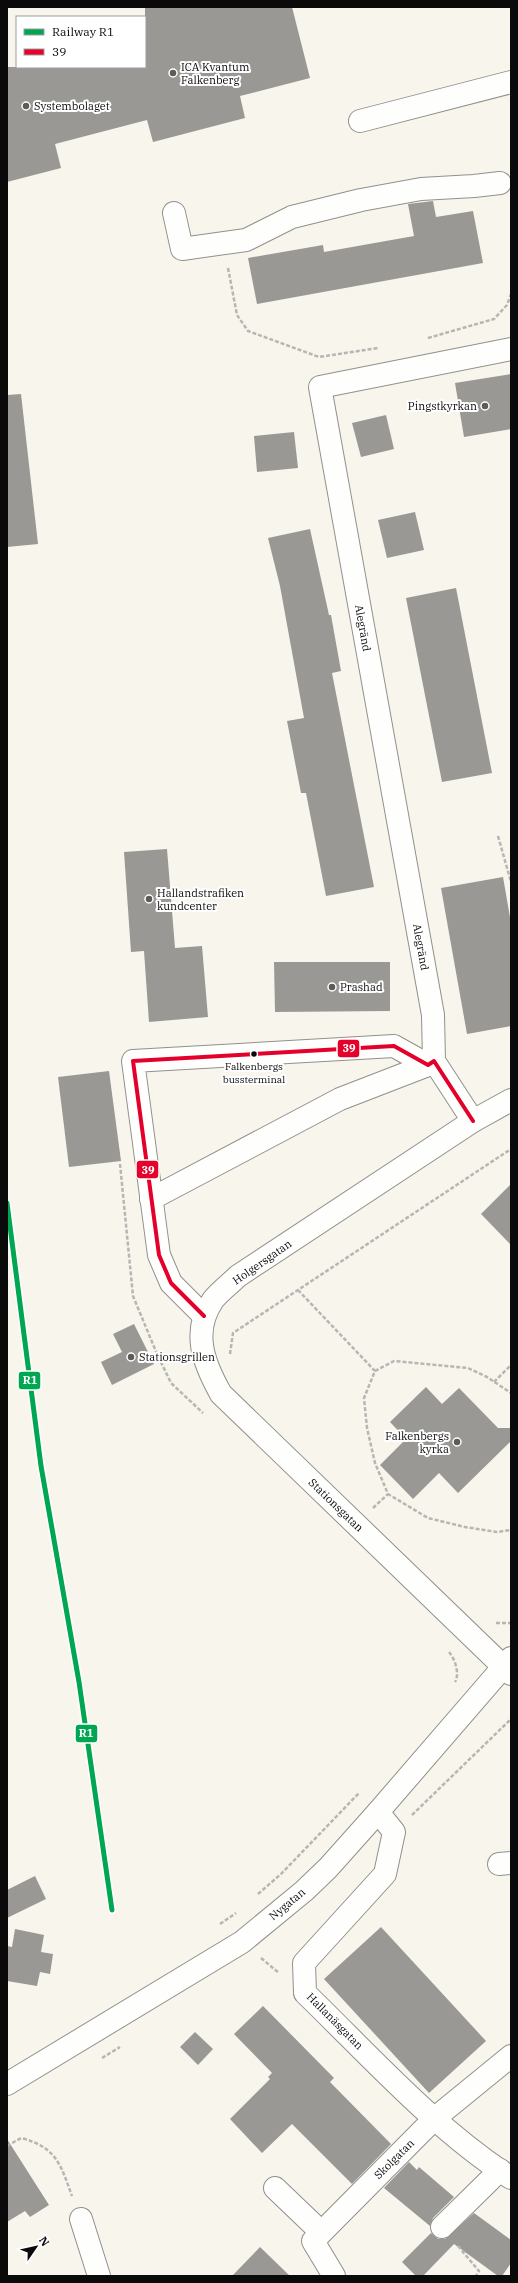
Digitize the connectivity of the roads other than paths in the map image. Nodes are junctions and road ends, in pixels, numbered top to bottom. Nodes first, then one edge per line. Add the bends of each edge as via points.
1 (511, 82) edge
2 (360, 121) dead end
3 (500, 182) dead end
4 (174, 213) dead end
5 (511, 349) edge
6 (431, 1063) junction
7 (511, 1100) edge
8 (473, 1121) junction
9 (151, 1200) junction
10 (204, 1316) junction
11 (509, 1667) edge
12 (378, 1812) junction
13 (511, 2056) edge
14 (7, 2084) edge
15 (435, 2118) junction
16 (505, 2174) edge
17 (275, 2188) dead end
18 (81, 2219) road end
19 (442, 2227) road end
20 (321, 2232) junction
21 (98, 2276) edge
22 (334, 2276) edge

1 - 2 street
3 - 4 street via 474,186 421,188 362,200 292,218 246,240 182,249
5 - 6 street, Alegränd via 320,387 433,1015
6 - 8 street
6 - 9 street via 340,1099
6 - 9 street via 394,1046 133,1061
7 - 8 street, Holgersgatan
8 - 10 street, Holgersgatan via 238,1276 214,1299
9 - 10 street via 159,1255 171,1283
10 - 11 street, Stationsgatan via 201,1344 207,1369 221,1394
11 - 12 street, Nygatan
12 - 14 street, Nygatan via 318,1878 242,1942
12 - 15 street, Hallanäsgatan via 394,1832 385,1874 304,1963 305,1993
13 - 15 street, Skolgatan
15 - 16 street, Hallanäsgatan
15 - 20 street, Skolgatan
16 - 19 street
17 - 20 street
18 - 21 street
20 - 22 street via 313,2241

